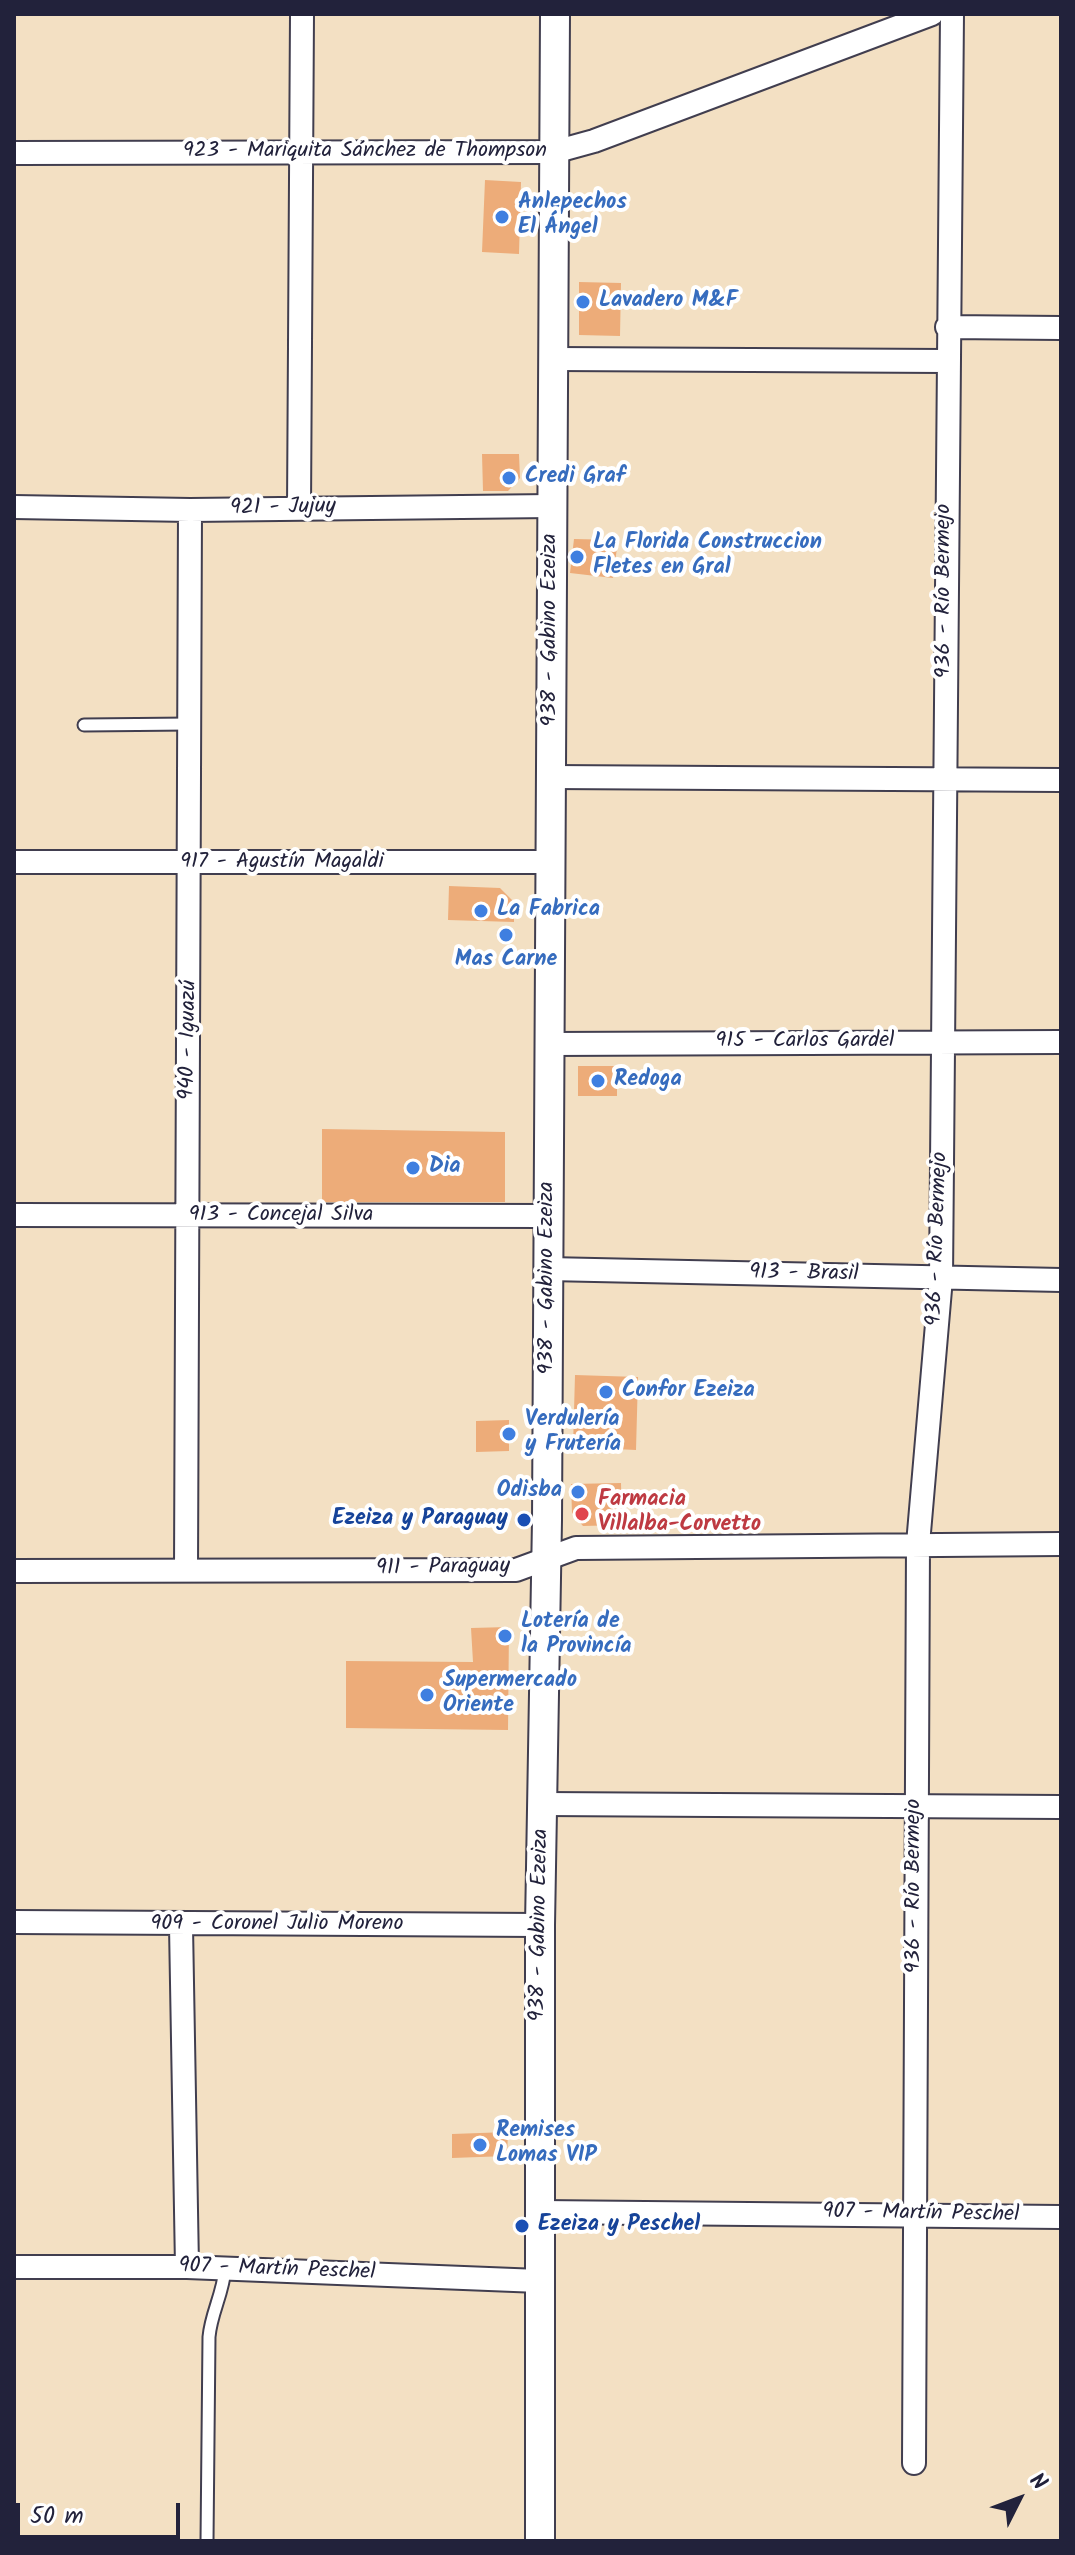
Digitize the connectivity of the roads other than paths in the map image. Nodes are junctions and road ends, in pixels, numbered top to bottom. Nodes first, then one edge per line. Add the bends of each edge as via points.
1 (302, 14) edge
2 (555, 14) edge
3 (932, 14) edge
4 (952, 14) edge
5 (554, 152) junction
6 (14, 153) edge
7 (301, 154) junction
8 (947, 327) junction
9 (1061, 328) edge
10 (555, 359) junction
11 (946, 361) junction
12 (552, 506) junction
13 (14, 507) edge
14 (299, 508) junction
15 (190, 510) junction
16 (191, 724) junction
17 (84, 725) dead end
18 (551, 777) junction
19 (945, 779) junction
20 (1061, 780) edge
21 (14, 862) edge
22 (550, 862) junction
23 (192, 864) junction
24 (943, 1041) junction
25 (1061, 1042) edge
26 (550, 1044) junction
27 (14, 1215) edge
28 (188, 1216) junction
29 (548, 1216) junction
30 (548, 1269) junction
31 (941, 1278) junction
32 (1061, 1280) edge
33 (918, 1544) junction
34 (1061, 1544) edge
35 (545, 1560) junction
36 (186, 1570) junction
37 (14, 1571) edge
38 (543, 1804) junction
39 (915, 1806) junction
40 (1061, 1807) edge
41 (14, 1922) edge
42 (540, 1925) junction
43 (181, 1926) junction
44 (541, 2212) junction
45 (915, 2214) junction
46 (1061, 2217) edge
47 (14, 2267) edge
48 (187, 2267) junction
49 (225, 2269) junction
50 (539, 2281) junction
51 (914, 2463) dead end
52 (207, 2541) edge
53 (540, 2541) edge

1 - 7 street
2 - 5 street, 938 - Gabino Ezeiza
3 - 5 street, 923 - Mariquita Sánchez de Thompson
4 - 8 street, 936 - Río Bermejo
5 - 7 street, 923 - Mariquita Sánchez de Thompson
5 - 10 street, 938 - Gabino Ezeiza
6 - 7 street, 923 - Mariquita Sánchez de Thompson
7 - 14 street
8 - 9 street
8 - 11 street, 936 - Río Bermejo
10 - 11 street
10 - 12 street, 938 - Gabino Ezeiza
11 - 19 street, 936 - Río Bermejo
12 - 14 street, 921 - Jujuy
12 - 18 street, 938 - Gabino Ezeiza
13 - 15 street, 921 - Jujuy
14 - 15 street, 921 - Jujuy
15 - 16 street, 940 - Iguazú
16 - 17 lane
16 - 23 street, 940 - Iguazú
18 - 19 street
18 - 22 street, 938 - Gabino Ezeiza
19 - 20 street
19 - 24 street, 936 - Río Bermejo
21 - 23 street, 917 - Agustín Magaldi
22 - 23 street, 917 - Agustín Magaldi
22 - 26 street, 938 - Gabino Ezeiza
23 - 28 street, 940 - Iguazú
24 - 25 street, 915 - Carlos Gardel
24 - 26 street, 915 - Carlos Gardel
24 - 31 street, 936 - Río Bermejo
26 - 29 street, 938 - Gabino Ezeiza
27 - 28 street, 913 - Concejal Silva
28 - 29 street, 913 - Concejal Silva
28 - 36 street, 940 - Iguazú
29 - 30 street, 938 - Gabino Ezeiza
30 - 31 street, 913 - Brasil
30 - 35 street, 938 - Gabino Ezeiza
31 - 32 street, 913 - Brasil
31 - 33 street, 936 - Río Bermejo
33 - 34 street, 911 - Paraguay
33 - 35 street, 911 - Paraguay via 576,1548
33 - 39 street, 936 - Río Bermejo
35 - 36 street, 911 - Paraguay via 516,1570
35 - 38 street, 938 - Gabino Ezeiza
36 - 37 street, 911 - Paraguay
38 - 39 street
38 - 42 street, 938 - Gabino Ezeiza
39 - 40 street
39 - 45 street, 936 - Río Bermejo
41 - 43 street, 909 - Coronel Julio Moreno
42 - 43 street, 909 - Coronel Julio Moreno
42 - 44 street, 938 - Gabino Ezeiza
43 - 48 street
44 - 45 street, 907 - Martín Peschel
44 - 50 street, 938 - Gabino Ezeiza
45 - 46 street, 907 - Martín Peschel
45 - 51 street, 936 - Río Bermejo
47 - 48 street, 907 - Martín Peschel
48 - 49 street, 907 - Martín Peschel
49 - 50 street, 907 - Martín Peschel
49 - 52 lane via 223,2292 210,2320
50 - 53 street, 938 - Gabino Ezeiza

